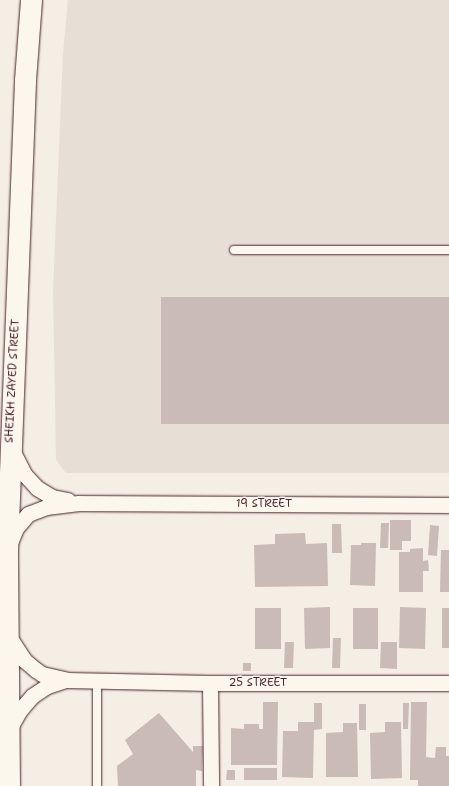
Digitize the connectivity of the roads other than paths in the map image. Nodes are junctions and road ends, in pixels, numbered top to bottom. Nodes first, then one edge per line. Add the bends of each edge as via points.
1 (31, 0) edge
2 (234, 250) dead end
3 (449, 250) edge
4 (10, 445) junction
5 (79, 502) junction
6 (449, 505) edge
7 (7, 550) junction
8 (8, 635) junction
9 (67, 680) junction
10 (97, 681) junction
11 (210, 683) junction
12 (449, 683) edge
13 (8, 730) junction
14 (9, 786) edge
15 (97, 786) edge
16 (211, 786) edge

1 - 4 main road, SHEIKH ZAYED STREET via 25,80
2 - 3 lane
4 - 5 street via 25,475 37,488 52,497
4 - 7 main road, SHEIKH ZAYED STREET
5 - 6 street, 19 STREET
5 - 7 street via 46,507 28,514 16,528
7 - 8 main road, SHEIKH ZAYED STREET
8 - 9 street, 25 STREET via 24,660 36,670
8 - 13 main road, SHEIKH ZAYED STREET
9 - 10 street, 25 STREET
9 - 13 street, 25 STREET via 47,686 32,696
10 - 11 street, 25 STREET
10 - 15 lane
11 - 12 street, 25 STREET
11 - 16 street
13 - 14 main road, SHEIKH ZAYED STREET

